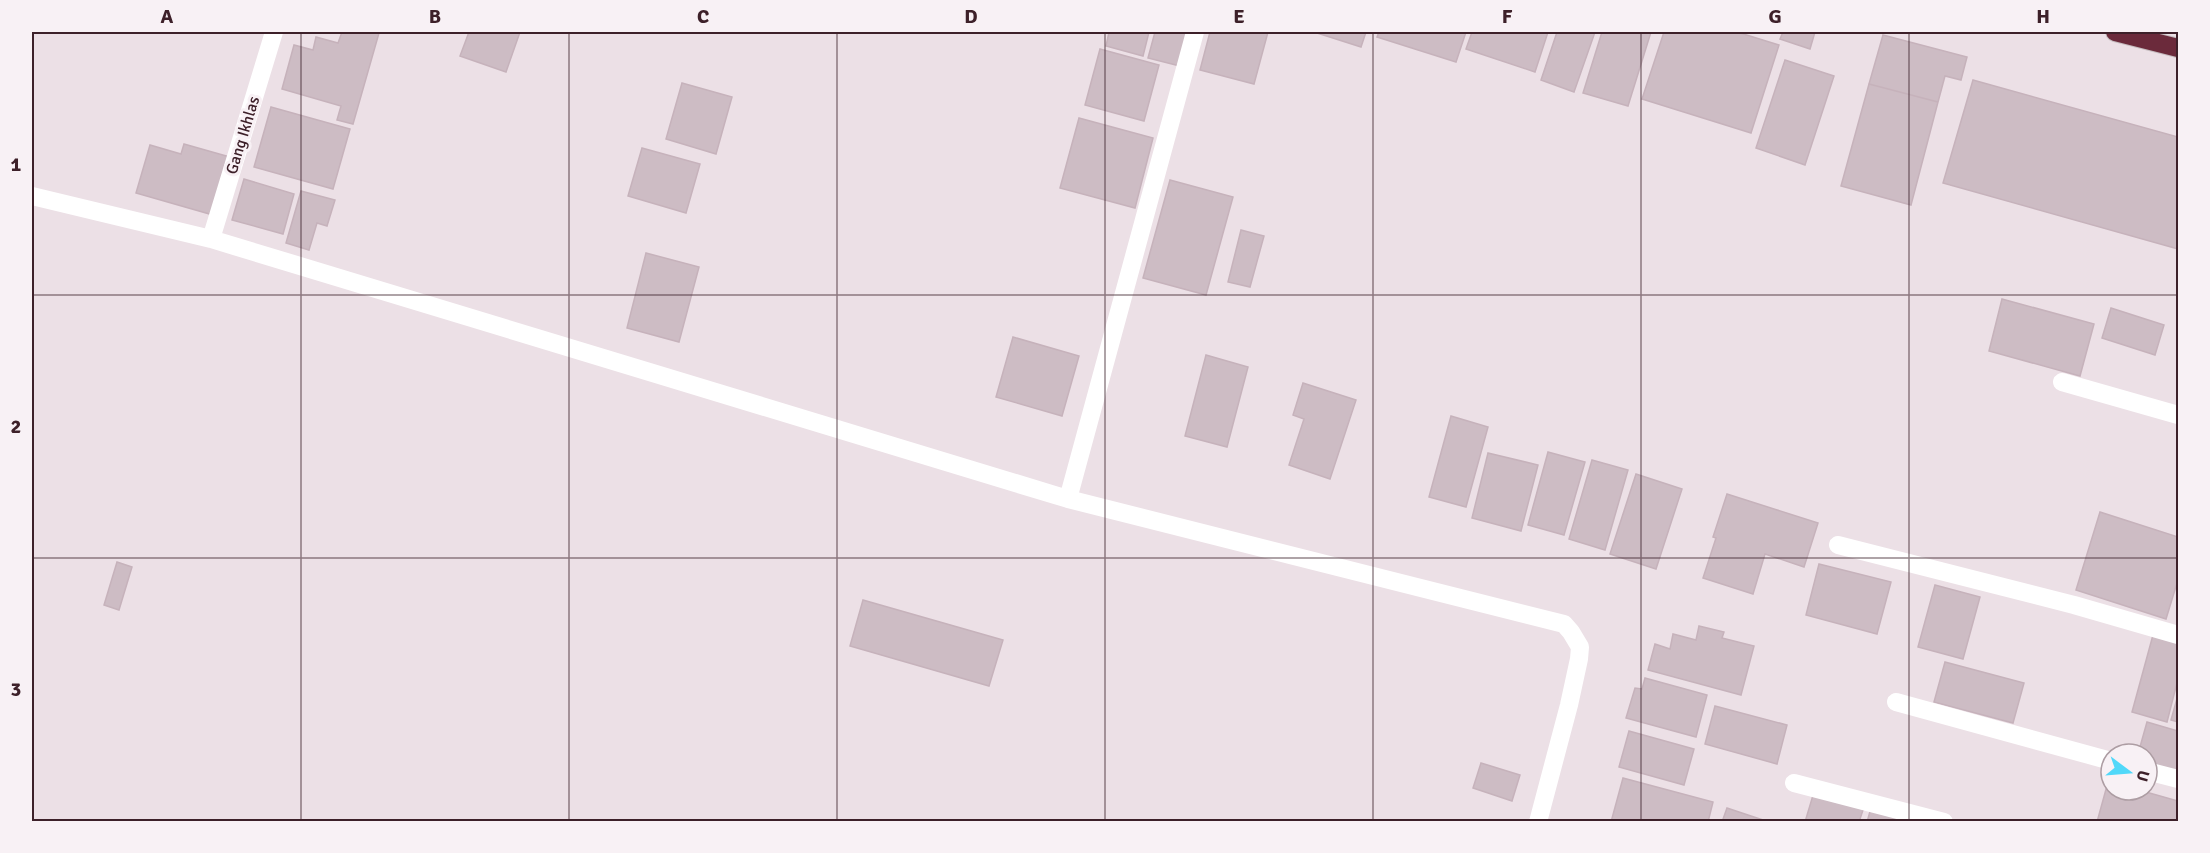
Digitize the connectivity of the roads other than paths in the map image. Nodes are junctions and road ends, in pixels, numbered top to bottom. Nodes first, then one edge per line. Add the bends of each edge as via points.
1 (274, 32) edge
2 (1195, 32) edge
3 (2115, 32) edge
4 (2178, 48) edge
5 (32, 196) edge
6 (211, 239) junction
7 (2062, 382) dead end
8 (2178, 415) edge
9 (1068, 499) junction
10 (1838, 545) dead end
11 (2178, 635) edge
12 (1896, 702) dead end
13 (2099, 758) edge
14 (2159, 774) edge
15 (2178, 779) edge
16 (1794, 783) dead end
17 (1538, 822) edge
18 (1944, 822) edge

1 - 6 street, Gang Ikhlas
2 - 9 street
3 - 4 highway
5 - 6 street
6 - 9 street
7 - 8 street
9 - 17 street via 1564,624 1580,647 1579,659
10 - 11 street
12 - 13 street
14 - 15 street
16 - 18 street

